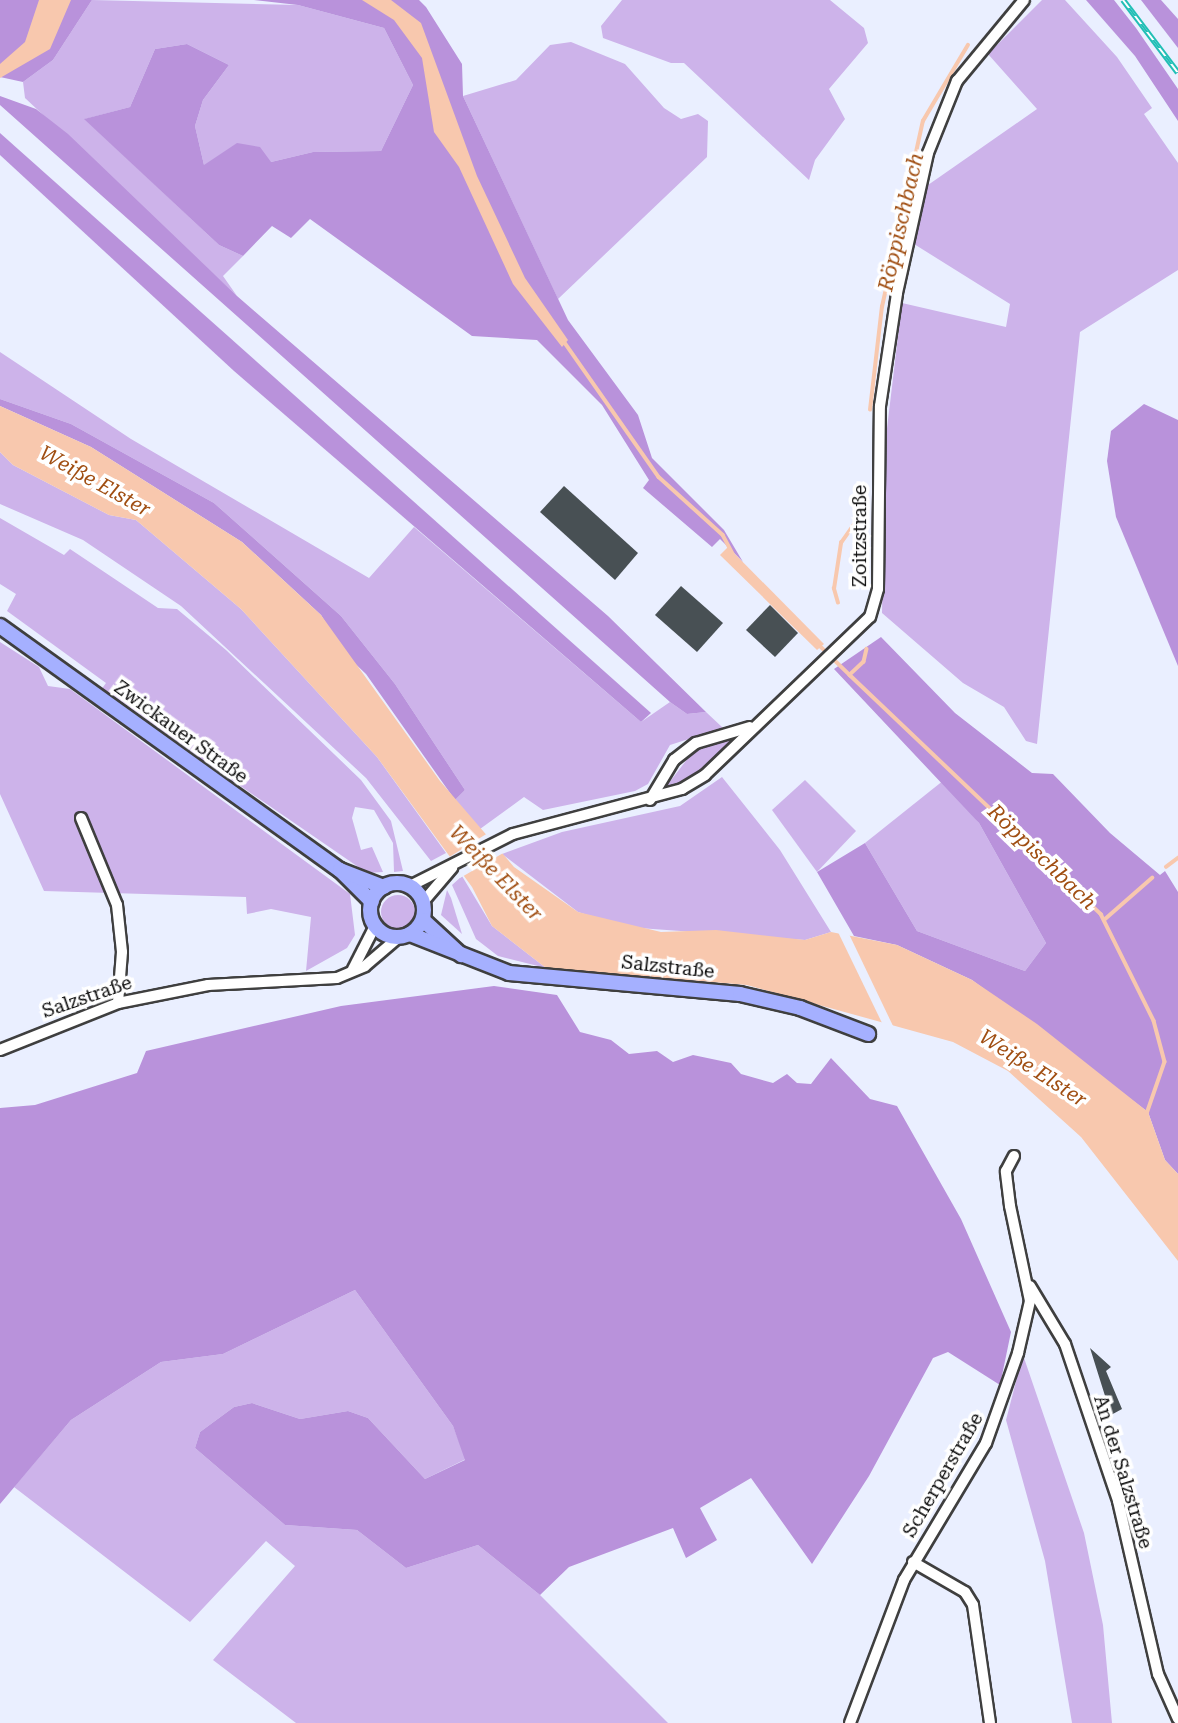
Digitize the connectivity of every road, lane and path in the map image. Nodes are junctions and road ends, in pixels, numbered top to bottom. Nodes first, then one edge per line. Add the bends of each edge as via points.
1 (1024, 0) edge
2 (0, 626) edge
3 (751, 726) junction
4 (650, 800) junction
5 (81, 818) dead end
6 (452, 868) junction
7 (340, 870) junction
8 (410, 886) junction
9 (384, 887) junction
10 (372, 902) junction
11 (423, 902) junction
12 (423, 920) junction
13 (375, 926) junction
14 (404, 936) junction
15 (461, 955) junction
16 (353, 970) junction
17 (118, 1003) junction
18 (868, 1034) dead end
19 (0, 1050) edge
20 (1014, 1156) dead end
21 (1028, 1282) junction
22 (913, 1562) junction
23 (1178, 1719) edge
24 (850, 1723) edge
25 (990, 1723) edge

1 - 3 street, Zoitzstraße via 975,55 942,111 911,224 890,334 877,442 877,603 862,628
2 - 7 main road, Zwickauer Straße
3 - 4 street, Zoitzstraße via 705,775 664,798
3 - 4 street, Zoitzstraße via 696,743 674,760
4 - 6 street, Zoitzstraße via 546,823 488,845
5 - 17 street via 117,905 122,952
6 - 8 street, Zoitzstraße
6 - 11 street, Zoitzstraße
7 - 9 main road, Zwickauer Straße
7 - 10 main road, Zwickauer Straße
8 - 9 main road, Zwickauer Straße
8 - 11 main road
9 - 10 main road
10 - 13 main road
11 - 12 main road
12 - 14 main road
12 - 15 main road, Salzstraße
13 - 14 main road
13 - 16 street
14 - 15 main road, Salzstraße
14 - 16 street, Salzstraße
15 - 18 main road, Salzstraße via 509,973 740,994 800,1008
16 - 17 street, Salzstraße via 337,978 208,985
17 - 19 street, Salzstraße
20 - 21 street, Scherperstraße via 1006,1171
21 - 22 street, Scherperstraße via 1028,1311 1002,1407
21 - 23 street, An der Salzstraße via 1069,1357 1118,1501 1158,1674
22 - 24 street, Scherperstraße
22 - 25 street via 956,1587 973,1605

